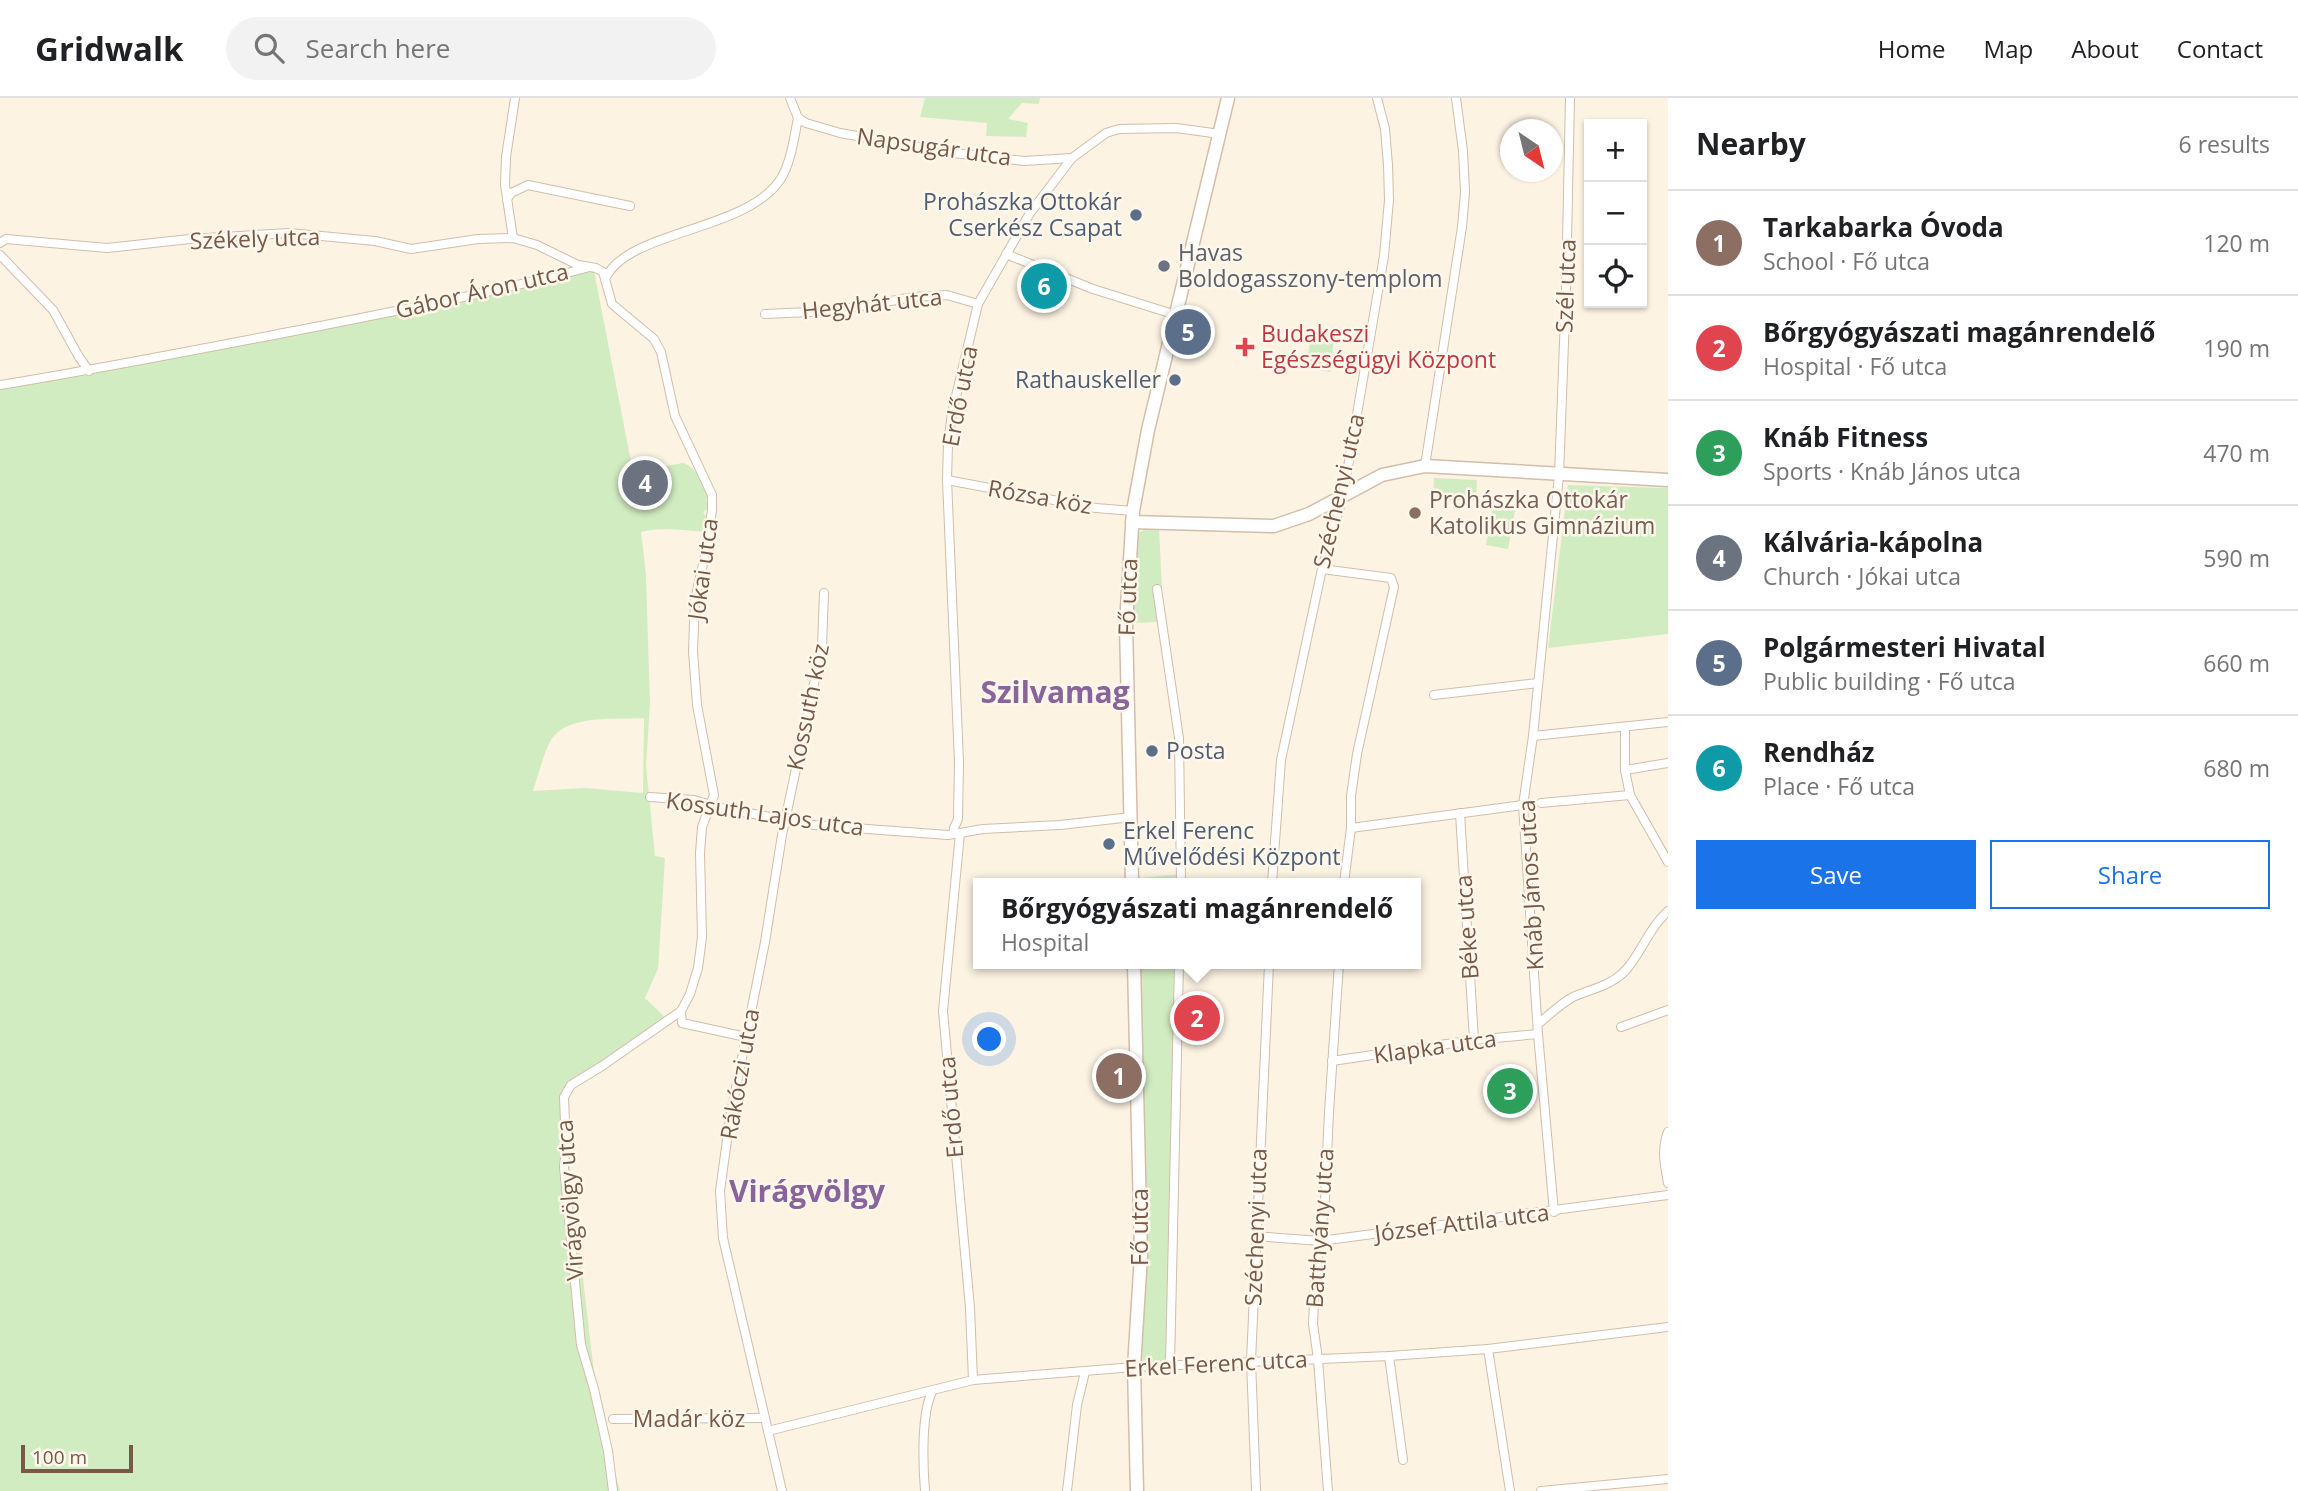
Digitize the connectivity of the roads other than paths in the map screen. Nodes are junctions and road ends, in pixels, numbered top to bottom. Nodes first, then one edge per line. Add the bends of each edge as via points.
1 (515, 98) edge
2 (1228, 98) edge
3 (1377, 98) edge
4 (1456, 98) edge
5 (1570, 98) edge
6 (790, 99) edge
7 (798, 118) junction
8 (1220, 134) junction
9 (1072, 158) junction
10 (507, 199) junction
11 (630, 206) dead end
12 (513, 238) junction
13 (0, 243) edge
14 (1006, 254) junction
15 (0, 255) edge
16 (588, 267) junction
17 (606, 279) junction
18 (978, 304) junction
19 (765, 314) dead end
20 (1176, 315) junction
21 (89, 371) junction
22 (0, 384) edge
23 (1425, 466) junction
24 (1559, 475) junction
25 (1668, 480) edge
26 (947, 481) junction
27 (1343, 496) junction
28 (1132, 517) junction
29 (1322, 569) junction
30 (1157, 589) dead end
31 (824, 593) dead end
32 (1538, 683) junction
33 (1434, 695) dead end
34 (1668, 722) edge
35 (1625, 728) junction
36 (1533, 736) junction
37 (1666, 766) edge
38 (1625, 770) junction
39 (1630, 795) junction
40 (650, 797) dead end
41 (1541, 803) dead end
42 (711, 805) junction
43 (1524, 805) junction
44 (1460, 813) junction
45 (1132, 817) junction
46 (786, 821) junction
47 (1351, 828) junction
48 (960, 833) junction
49 (1668, 862) edge
50 (1132, 878) edge
51 (1181, 878) edge
52 (1272, 878) edge
53 (1346, 878) edge
54 (1668, 911) edge
55 (1134, 969) edge
56 (1179, 969) edge
57 (1269, 969) edge
58 (1339, 969) edge
59 (1537, 1010) junction
60 (1668, 1010) edge
61 (681, 1011) junction
62 (1552, 1011) junction
63 (1538, 1024) junction
64 (1621, 1027) dead end
65 (1538, 1034) junction
66 (746, 1037) junction
67 (1474, 1040) junction
68 (1332, 1061) junction
69 (1668, 1132) edge
70 (1668, 1184) edge
71 (1668, 1195) edge
72 (1553, 1212) junction
73 (1255, 1236) junction
74 (1320, 1241) junction
75 (1668, 1328) edge
76 (1488, 1349) junction
77 (1389, 1356) junction
78 (1318, 1359) junction
79 (1251, 1361) junction
80 (1170, 1365) junction
81 (1134, 1367) junction
82 (1085, 1371) junction
83 (973, 1380) junction
84 (932, 1392) junction
85 (765, 1418) junction
86 (613, 1419) dead end
87 (768, 1431) junction
88 (1403, 1460) dead end
89 (1668, 1479) edge
90 (613, 1491) edge
91 (782, 1491) edge
92 (925, 1491) edge
93 (1067, 1491) edge
94 (1137, 1491) edge
95 (1256, 1491) edge
96 (1328, 1491) edge
97 (1510, 1491) edge
98 (1541, 1491) edge

1 - 10 street via 506,157
2 - 8 main road, Fő utca
3 - 27 street, Széchenyi utca via 1385,130 1389,200 1384,256
4 - 23 street via 1465,192
5 - 24 street, Szél utca
6 - 7 street
7 - 9 street, Napsugár utca via 840,133 953,153 1024,161
7 - 17 street via 781,177 758,200 729,216 634,251 616,263
8 - 9 street, Erdő utca via 1176,128 1119,129
8 - 20 main road, Fő utca
9 - 14 street, Erdő utca
10 - 11 street via 528,185
10 - 12 street
12 - 13 street, Székely utca via 411,249 289,233 117,248 6,239
12 - 16 street, Székely utca
14 - 18 street, Erdő utca
14 - 20 street via 1093,289
15 - 21 street via 53,310
16 - 17 street, Gábor Áron utca via 603,272
16 - 21 street, Gábor Áron utca via 484,293
17 - 42 street, Jókai utca via 612,304 653,339 661,352 675,416 712,495 695,600 693,651 697,705 714,795
18 - 19 street, Hegyhát utca via 947,295 832,311
18 - 26 street, Erdő utca via 952,414
20 - 28 main road, Fő utca
21 - 22 street, Gábor Áron utca
23 - 24 main road
23 - 27 main road via 1382,475
24 - 25 main road
24 - 32 street, Knáb János utca
26 - 28 street, Rózsa köz
26 - 48 street, Erdő utca via 958,819 964,825
27 - 28 main road via 1274,526
27 - 29 street, Széchenyi utca
28 - 45 main road, Fő utca via 1126,624
29 - 47 street via 1391,578 1394,587 1357,754
29 - 52 street, Széchenyi utca via 1282,760
30 - 51 street, Fő utca via 1179,738
31 - 46 street, Kossuth köz via 822,646
32 - 33 street
32 - 36 street, Knáb János utca
34 - 35 street
35 - 36 street
35 - 38 street
36 - 43 street, Knáb János utca
37 - 38 street
38 - 39 street
39 - 41 street
39 - 49 street
40 - 42 street, Kossuth Lajos utca
42 - 46 street, Kossuth Lajos utca
42 - 61 street via 703,819 700,853 698,968
43 - 44 street
43 - 59 street, Knáb János utca
44 - 47 street
44 - 67 street, Béke utca
45 - 48 street, Kossuth Lajos utca
45 - 50 main road, Fő utca
46 - 48 street, Kossuth Lajos utca
46 - 66 street, Rákóczi utca
47 - 53 street
48 - 83 street, Erdő utca via 943,1011
54 - 62 street via 1625,972
55 - 81 main road, Fő utca via 1141,1255
56 - 80 street, Fő utca
57 - 73 street, Széchenyi utca
58 - 68 street, Batthyány utca
59 - 62 street
59 - 63 street, Knáb János utca
60 - 64 street
61 - 66 street via 682,1023
61 - 90 street, Virágvölgy utca via 575,1081 564,1097 564,1167 581,1345 608,1451
62 - 63 street
63 - 65 street, Knáb János utca
65 - 67 street, Klapka utca
65 - 72 street, Knáb János utca
66 - 85 street, Rákóczi utca via 722,1175 720,1214
67 - 68 street, Klapka utca
68 - 74 street, Batthyány utca
69 - 70 street via 1664,1161
71 - 72 street, József Attila utca
72 - 74 street, József Attila utca
73 - 74 street, József Attila utca
73 - 79 street, Széchenyi utca
74 - 78 street, Batthyány utca via 1313,1324
75 - 76 street, Erkel Ferenc utca
76 - 77 street, Erkel Ferenc utca
76 - 97 street
77 - 78 street, Erkel Ferenc utca
77 - 88 street
78 - 79 street, Erkel Ferenc utca
78 - 96 street, Batthyány utca
79 - 80 street, Erkel Ferenc utca
79 - 95 street, Széchenyi utca
80 - 81 street, Erkel Ferenc utca
81 - 82 street, Erkel Ferenc utca
81 - 94 main road, Fő utca
82 - 83 street, Erkel Ferenc utca
82 - 93 street
83 - 84 street, Erkel Ferenc utca
84 - 87 street, Erkel Ferenc utca
84 - 92 street via 923,1463
85 - 86 street, Madár köz
85 - 87 street, Rákóczi utca
87 - 91 street, Rákóczi utca
89 - 98 street

